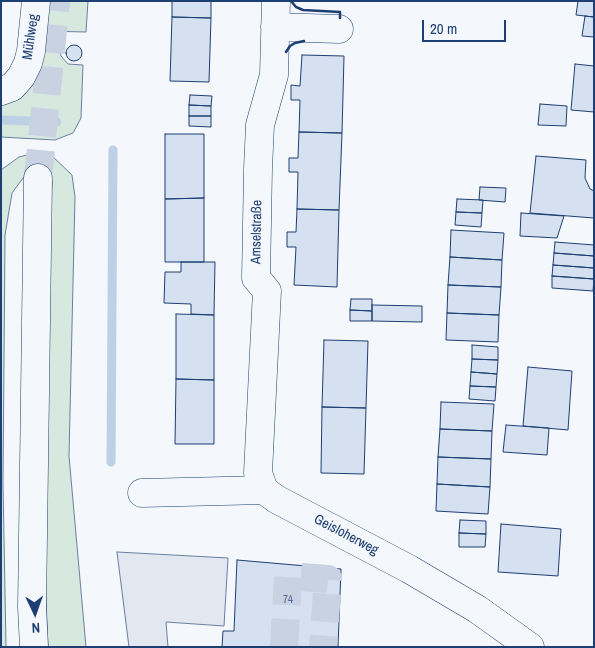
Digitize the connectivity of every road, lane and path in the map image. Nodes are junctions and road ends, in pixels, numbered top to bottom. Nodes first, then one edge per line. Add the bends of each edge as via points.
1 (36, 1) edge
2 (276, 14) edge
3 (340, 29) dead end
4 (1, 91) edge
5 (38, 178) tunnel mouth
6 (264, 490) junction
7 (142, 493) dead end
8 (34, 647) edge
9 (530, 647) edge

1 - 4 street, Mühlweg via 28,63 12,87
2 - 3 street
2 - 6 street, Amselstraße via 274,75 260,125 258,169 256,278 266,291 258,474
5 - 8 street
6 - 7 street
6 - 9 street, Geisloherweg via 477,609

